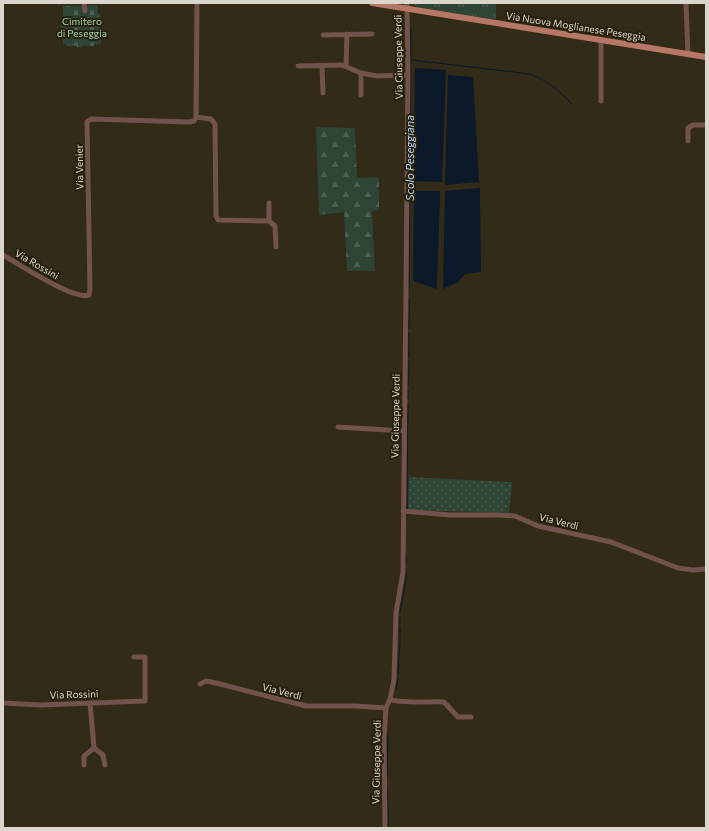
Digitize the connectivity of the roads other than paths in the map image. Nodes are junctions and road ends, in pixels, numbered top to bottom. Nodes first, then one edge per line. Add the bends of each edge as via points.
1 (84, 3) edge
2 (197, 3) edge
3 (372, 3) edge
4 (686, 3) edge
5 (407, 6) edge
6 (84, 11) dead end
7 (323, 34) dead end
8 (347, 34) junction
9 (372, 34) dead end
10 (601, 41) junction
11 (688, 55) junction
12 (706, 57) edge
13 (298, 66) dead end
14 (322, 66) junction
15 (346, 66) junction
16 (360, 73) junction
17 (408, 75) junction
18 (323, 93) dead end
19 (361, 95) dead end
20 (601, 101) dead end
21 (196, 117) junction
22 (706, 125) edge
23 (688, 141) dead end
24 (269, 203) dead end
25 (269, 221) junction
26 (276, 247) dead end
27 (3, 255) edge
28 (61, 288) joint
29 (338, 427) dead end
30 (404, 431) junction
31 (403, 511) junction
32 (706, 569) edge
33 (134, 657) dead end
34 (200, 684) dead end
35 (390, 699) junction
36 (3, 703) edge
37 (90, 703) junction
38 (386, 708) junction
39 (471, 717) dead end
40 (94, 748) junction
41 (84, 765) dead end
42 (105, 765) dead end
43 (385, 828) edge

1 - 6 street
2 - 21 street
3 - 5 main road, Via Nuova Moglianese Peseggia
4 - 11 street
5 - 10 main road, Via Nuova Moglianese Peseggia
5 - 17 street, Via Giuseppe Verdi
7 - 8 street
8 - 9 street
8 - 15 street
10 - 11 main road, Via Nuova Moglianese Peseggia
10 - 20 street
11 - 12 main road, Via Nuova Moglianese Peseggia
13 - 14 street
14 - 15 street
14 - 18 street
15 - 16 street
16 - 17 street via 377,76
16 - 19 street
17 - 30 street, Via Giuseppe Verdi
21 - 25 street via 211,118 215,124 218,220
21 - 28 street, Via Venier via 190,122 89,120 86,127 89,295 72,293
22 - 23 street via 693,125 688,128
24 - 25 street
25 - 26 street via 275,226
27 - 28 street, Via Rossini
29 - 30 street
30 - 31 street, Via Giuseppe Verdi
31 - 32 street, Via Verdi via 515,516 538,526 611,542 678,568
31 - 35 street, Via Giuseppe Verdi via 403,572 396,613 394,680
33 - 37 street, Via Rossini via 145,657 146,701
34 - 38 street, Via Verdi via 216,683 306,706
35 - 38 street, Via Giuseppe Verdi
35 - 39 street via 444,702 458,717
36 - 37 street, Via Rossini
37 - 40 street
38 - 43 street, Via Giuseppe Verdi
40 - 41 street via 84,756
40 - 42 street via 104,755

